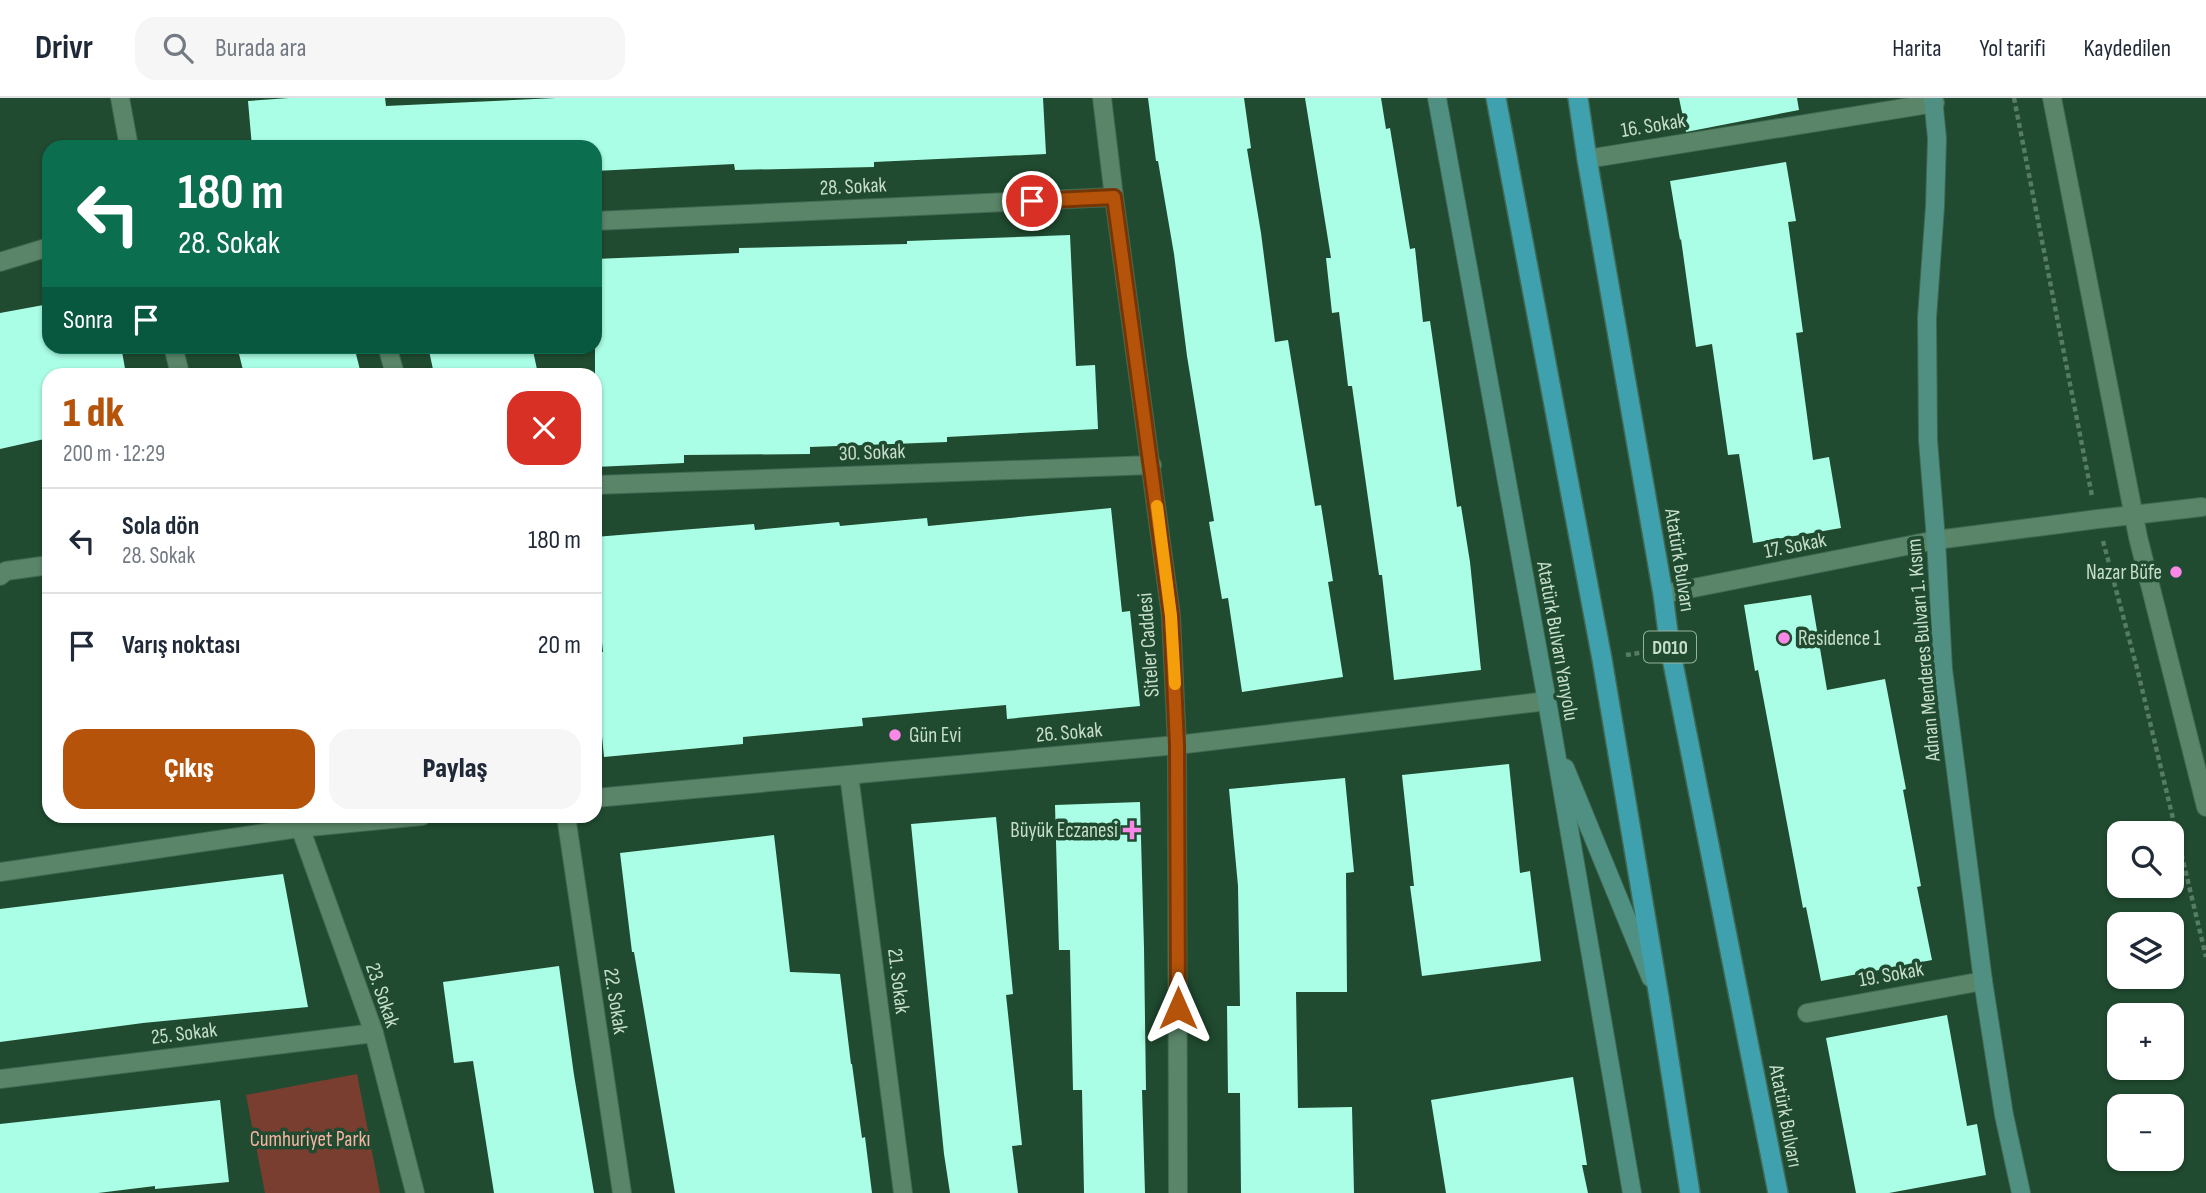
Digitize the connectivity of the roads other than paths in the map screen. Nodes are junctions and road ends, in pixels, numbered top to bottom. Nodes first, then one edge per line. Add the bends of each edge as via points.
1 (120, 98) edge
2 (1102, 98) edge
3 (1437, 98) edge
4 (1496, 98) edge
5 (1578, 98) edge
6 (2052, 98) edge
7 (1934, 101) edge
8 (128, 140) edge
9 (1587, 159) junction
10 (1114, 197) junction
11 (602, 221) edge
12 (42, 249) edge
13 (0, 262) edge
14 (1152, 465) junction
15 (602, 485) edge
16 (2202, 507) dead end
17 (2134, 516) junction
18 (1936, 540) junction
19 (42, 566) edge
20 (0, 576) edge
21 (1663, 594) junction
22 (1546, 701) junction
23 (1553, 738) junction
24 (1177, 745) junction
25 (849, 775) junction
26 (602, 797) edge
27 (2206, 807) edge
28 (292, 823) edge
29 (298, 823) edge
30 (567, 823) edge
31 (0, 872) edge
32 (1983, 981) junction
33 (1659, 997) junction
34 (1807, 1013) dead end
35 (374, 1033) junction
36 (0, 1079) edge
37 (415, 1193) edge
38 (622, 1193) edge
39 (903, 1193) edge
40 (1178, 1193) edge
41 (1632, 1193) edge
42 (1690, 1193) edge
43 (1778, 1193) edge
44 (2021, 1193) edge

1 - 8 street
2 - 10 street, Siteler Caddesi
3 - 22 main road, Atatürk Bulvarı Yanyolu
4 - 33 highway via 1602,659
5 - 9 highway, Atatürk Bulvarı / D010
6 - 17 street
7 - 9 street, 16. Sokak
7 - 18 main road, Adnan Menderes Bulvarı 1. Kısım via 1936,206 1927,331 1928,440
9 - 21 highway, Atatürk Bulvarı / D010
10 - 11 street, 28. Sokak
10 - 14 street, Siteler Caddesi
12 - 13 street
14 - 15 street, 30. Sokak
14 - 24 street, Siteler Caddesi via 1171,616
16 - 17 street, 17. Sokak
17 - 18 street, 17. Sokak
17 - 27 street
18 - 21 street, 17. Sokak
18 - 32 main road, Adnan Menderes Bulvarı 1. Kısım via 1943,669
19 - 20 street
21 - 43 highway, Atatürk Bulvarı / D010
22 - 23 main road, Atatürk Bulvarı Yanyolu
22 - 24 street, 26. Sokak
23 - 33 main road
23 - 41 main road, Atatürk Bulvarı Yanyolu
24 - 25 street, 26. Sokak
24 - 40 street, Siteler Caddesi
25 - 26 street, 26. Sokak
25 - 39 street, 21. Sokak
28 - 31 street
29 - 35 street, 23. Sokak
30 - 38 street, 22. Sokak
32 - 34 street, 19. Sokak
32 - 44 main road, Adnan Menderes Bulvarı 1. Kısım
33 - 42 highway
35 - 36 street, 25. Sokak
35 - 37 street, 23. Sokak

